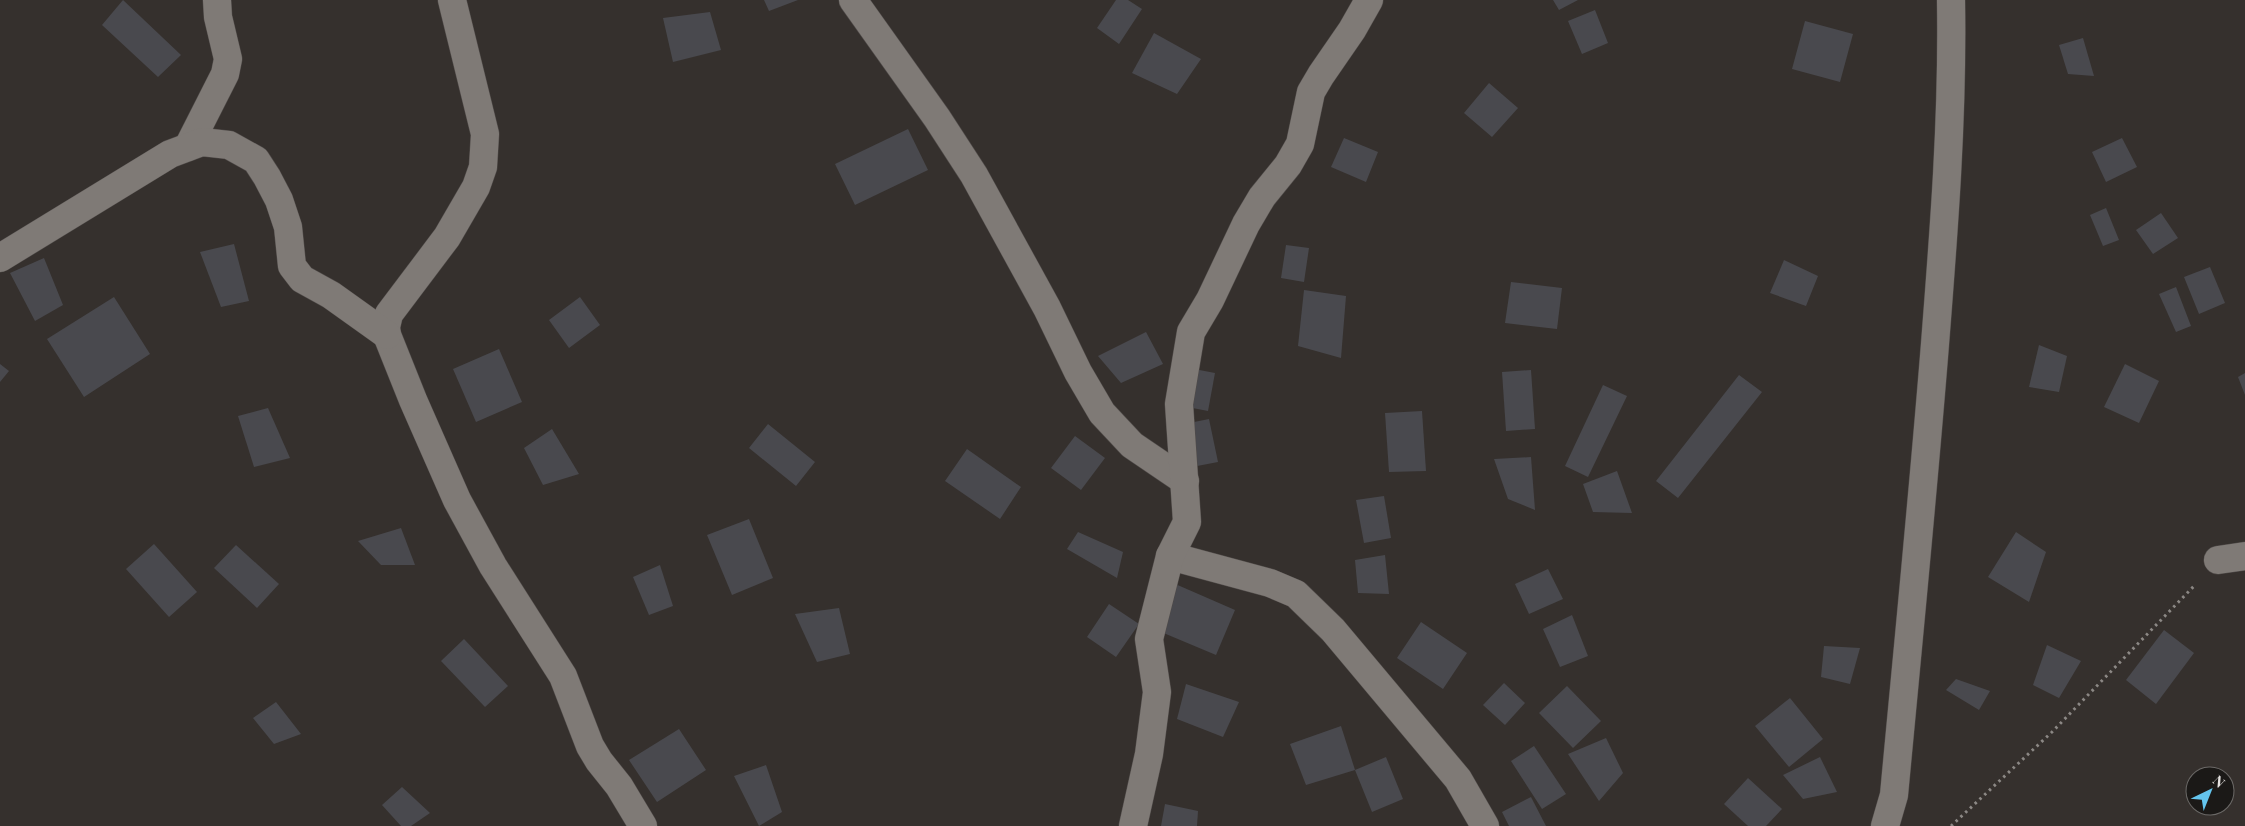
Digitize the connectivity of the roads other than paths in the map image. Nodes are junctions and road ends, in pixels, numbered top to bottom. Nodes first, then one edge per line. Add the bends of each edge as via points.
1 (452, 0) edge
2 (853, 0) edge
3 (1369, 0) edge
4 (1951, 0) edge
5 (214, 2) edge
6 (188, 147) junction
7 (0, 258) edge
8 (387, 335) junction
9 (1184, 482) junction
10 (1170, 556) junction
11 (2245, 556) edge
12 (2218, 560) road end
13 (643, 826) edge
14 (1133, 826) edge
15 (1485, 826) edge
16 (1885, 826) edge

1 - 8 street via 485,134 483,167 476,187 452,229 389,314
2 - 9 street via 974,175 1102,413 1132,445
3 - 9 street via 1311,92 1300,144 1246,224 1191,332 1179,404
4 - 16 street via 1952,68 1941,274 1894,795
5 - 6 street via 228,60 225,74
6 - 7 street via 170,154
6 - 8 street via 202,142 229,145 256,160 285,214 292,266 302,279 331,295
8 - 13 street via 457,500 493,566 563,676 590,746
9 - 10 street via 1187,522
10 - 14 street via 1149,639 1157,692 1149,754
10 - 15 street via 1270,583 1296,594 1334,630 1452,772
11 - 12 street

